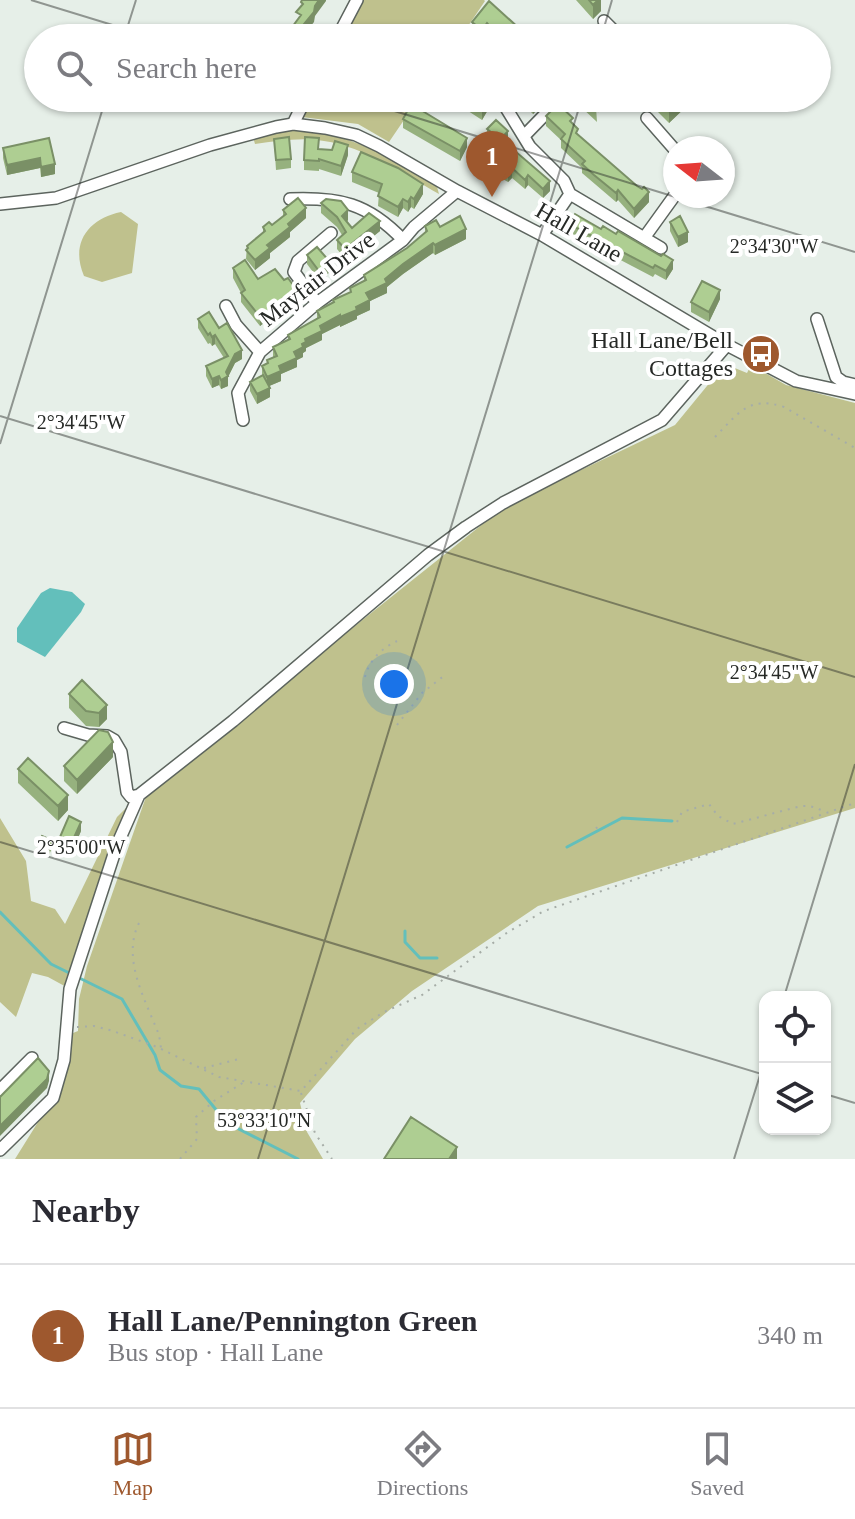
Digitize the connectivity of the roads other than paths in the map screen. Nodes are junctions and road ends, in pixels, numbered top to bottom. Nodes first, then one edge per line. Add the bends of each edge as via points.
1 (357, 0) edge
2 (604, 21) dead end
3 (344, 24) edge
4 (607, 24) edge
5 (299, 112) edge
6 (509, 112) edge
7 (547, 112) edge
8 (647, 118) dead end
9 (293, 124) junction
10 (524, 136) junction
11 (663, 136) edge
12 (457, 191) junction
13 (570, 194) junction
14 (290, 199) dead end
15 (0, 204) edge
16 (664, 208) edge
17 (331, 233) dead end
18 (542, 235) junction
19 (644, 238) junction
20 (403, 240) junction
21 (661, 248) dead end
22 (317, 303) junction
23 (226, 306) dead end
24 (817, 319) dead end
25 (727, 345) junction
26 (260, 352) junction
27 (855, 385) edge
28 (855, 394) edge
29 (243, 420) dead end
30 (64, 728) dead end
31 (139, 795) junction
32 (32, 1058) dead end
33 (0, 1090) edge
34 (0, 1150) edge

1 - 3 street
2 - 4 street
5 - 9 street
6 - 10 street
7 - 10 street
8 - 11 street
9 - 12 street, Hall Lane via 356,135
9 - 15 street, Hall Lane via 210,145 56,198
10 - 13 street
12 - 18 street, Hall Lane
12 - 20 street, Mayfair Drive
13 - 18 street
13 - 19 street
14 - 20 street via 324,198 359,206
16 - 19 street
17 - 22 street via 298,261 294,272
18 - 25 street, Hall Lane
19 - 21 street
20 - 22 street, Mayfair Drive
22 - 26 street, Mayfair Drive
23 - 26 street
24 - 27 street via 836,377
25 - 28 street, Hall Lane via 796,381
25 - 31 street via 662,420 503,503 453,536
26 - 29 street, Mayfair Drive via 238,393
30 - 31 street via 114,740 127,792
31 - 34 street via 72,982 64,1060 53,1098
32 - 33 street

